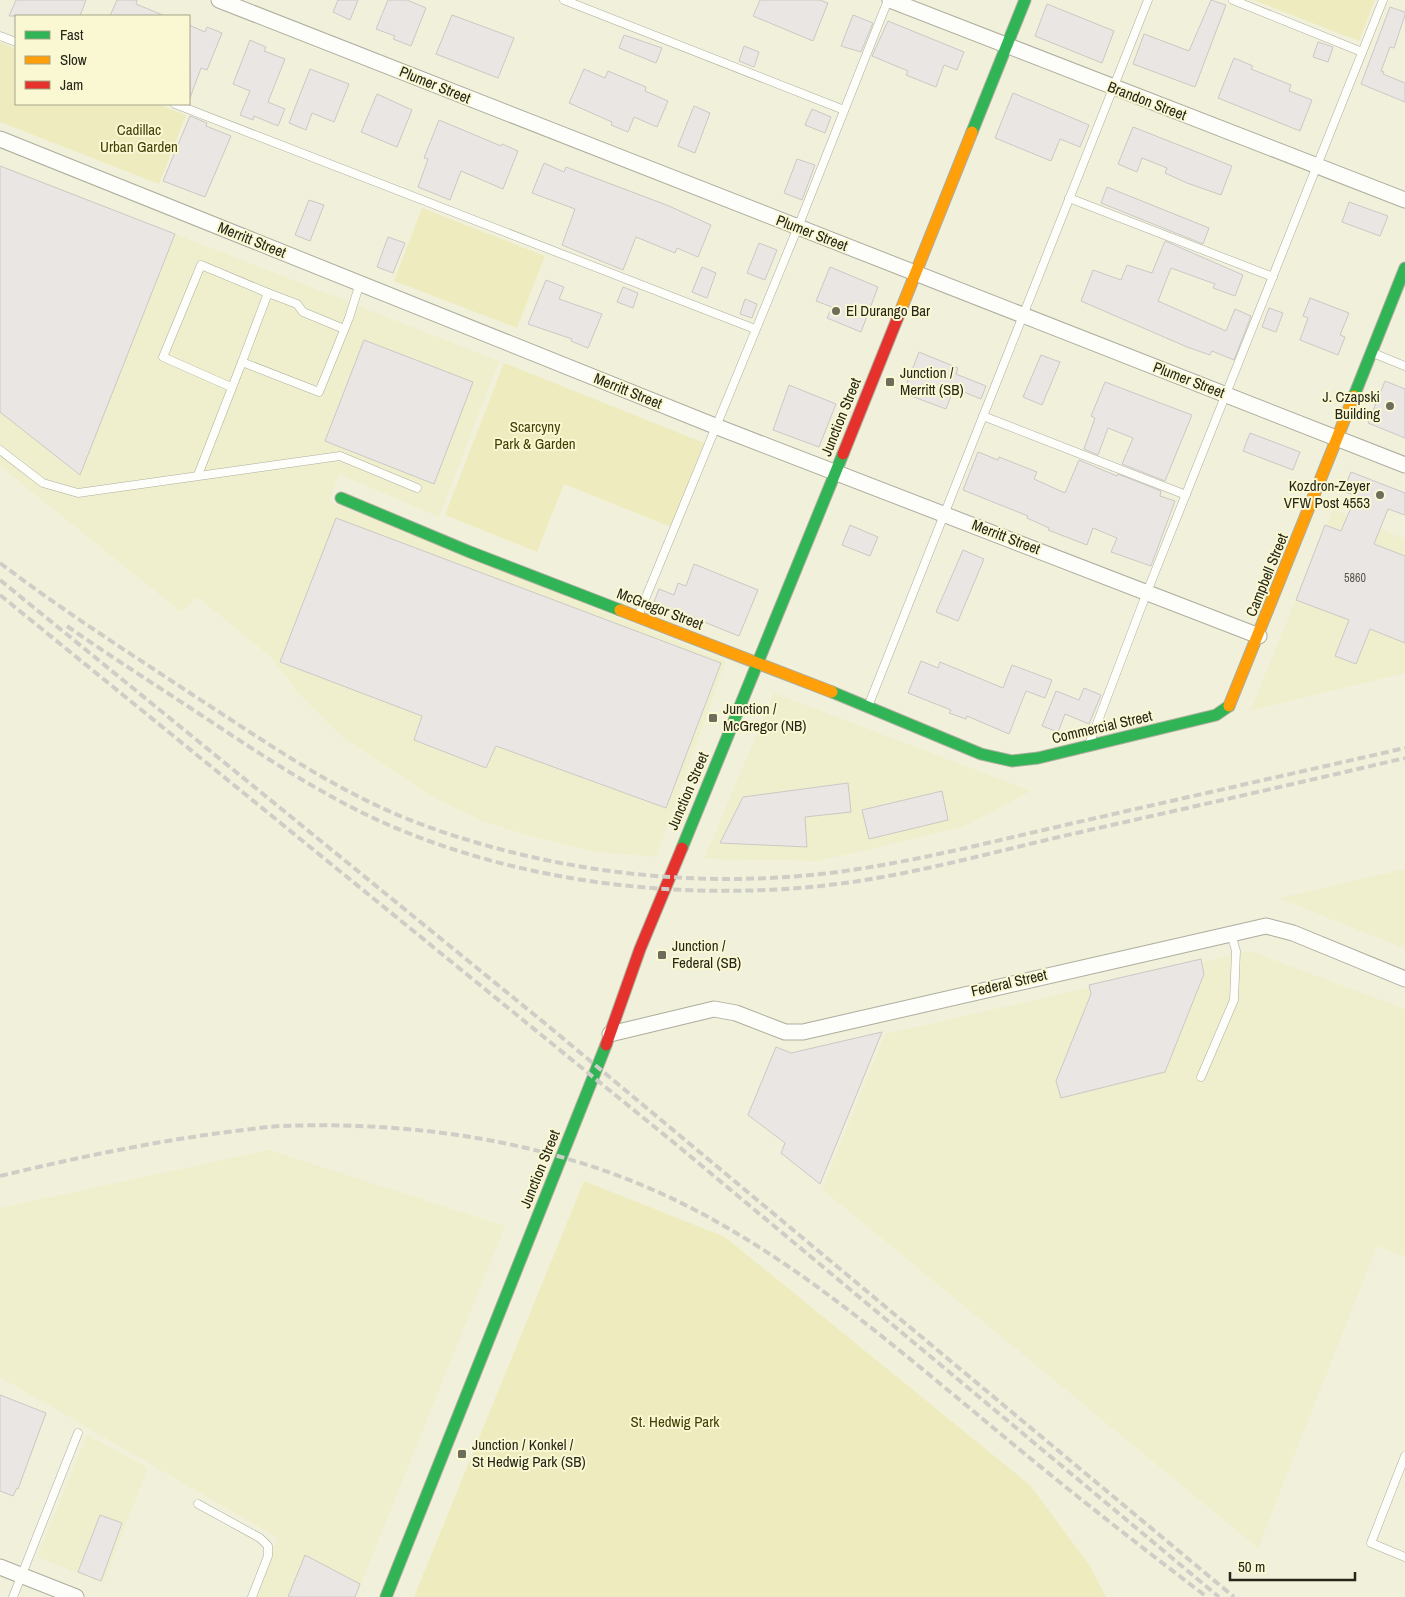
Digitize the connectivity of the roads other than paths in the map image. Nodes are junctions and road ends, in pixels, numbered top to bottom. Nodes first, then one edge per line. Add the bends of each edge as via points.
1 (219, 0) edge
2 (564, 0) edge
3 (889, 0) edge
4 (1025, 0) edge
5 (1148, 0) edge
6 (1233, 0) edge
7 (1383, 0) edge
8 (0, 36) edge
9 (15, 42) edge
10 (1007, 46) junction
11 (1362, 52) junction
12 (1113, 87) junction
13 (178, 105) edge
14 (844, 110) junction
15 (0, 139) edge
16 (1316, 166) junction
17 (1070, 198) junction
18 (1405, 200) edge
19 (798, 228) junction
20 (1405, 268) edge
21 (915, 273) junction
22 (1273, 277) junction
23 (360, 283) junction
24 (268, 292) junction
25 (1023, 315) junction
26 (344, 329) junction
27 (755, 329) junction
28 (1371, 353) junction
29 (242, 362) junction
30 (1405, 366) edge
31 (231, 387) junction
32 (1227, 395) junction
33 (983, 416) junction
34 (715, 426) junction
35 (1337, 438) junction
36 (0, 450) edge
37 (1405, 465) edge
38 (836, 471) junction
39 (198, 475) junction
40 (417, 488) dead end
41 (1186, 495) junction
42 (341, 498) dead end
43 (945, 514) junction
44 (1147, 592) junction
45 (638, 616) junction
46 (1259, 636) junction
47 (759, 663) junction
48 (1235, 698) joint
49 (868, 706) junction
50 (1088, 747) junction
51 (969, 748) joint
52 (1231, 933) junction
53 (1405, 979) edge
54 (610, 1034) junction
55 (1201, 1076) dead end
56 (78, 1433) dead end
57 (1405, 1456) edge
58 (198, 1504) dead end
59 (1405, 1557) edge
60 (0, 1567) edge
61 (21, 1576) junction
62 (13, 1597) edge
63 (76, 1597) edge
64 (252, 1597) edge
65 (386, 1597) edge

1 - 19 street, Plumer Street
2 - 14 lane
3 - 10 street, Brandon Street
3 - 14 lane
4 - 10 street, Junction Street
5 - 12 lane
6 - 11 lane
7 - 11 lane
8 - 9 lane
10 - 12 street, Brandon Street
10 - 21 street, Junction Street
11 - 16 lane
12 - 16 street, Brandon Street
12 - 17 lane
13 - 27 lane
14 - 19 lane
15 - 23 street, Merritt Street
16 - 18 street, Brandon Street
16 - 22 lane
17 - 22 lane
17 - 25 lane
19 - 21 street, Plumer Street
19 - 27 lane
20 - 28 street, Campbell Street
21 - 25 street, Plumer Street
21 - 38 street, Junction Street
22 - 32 lane
23 - 26 lane
23 - 34 street, Merritt Street
24 - 26 lane via 297,304 303,312
24 - 29 lane
24 - 31 lane via 201,265 162,357
25 - 32 street, Plumer Street
25 - 33 lane
26 - 29 lane via 319,392
27 - 34 lane
28 - 30 lane
28 - 35 street, Campbell Street
29 - 31 lane
31 - 39 lane
32 - 35 street, Plumer Street
32 - 41 lane
33 - 41 lane
33 - 43 lane
34 - 38 street, Merritt Street
34 - 45 lane
35 - 37 street, Plumer Street
35 - 46 street, Campbell Street
36 - 39 lane via 42,483 78,493
38 - 43 street, Merritt Street
38 - 47 street, Junction Street
39 - 40 lane via 340,456
41 - 44 lane
42 - 45 street, McGregor Street via 470,552
43 - 44 street, Merritt Street
43 - 49 lane
44 - 46 street, Merritt Street
44 - 50 lane
45 - 47 street, McGregor Street
46 - 48 street, Campbell Street
47 - 49 street, McGregor Street
47 - 54 street, Junction Street via 669,876
48 - 50 street, Commercial Street via 1231,705 1216,715
49 - 51 street, McGregor Street
50 - 51 street, Commercial Street via 1012,761 1000,760
52 - 53 street, Federal Street via 1266,926 1293,933
52 - 54 street, Federal Street via 803,1032 784,1032 736,1013 714,1009
52 - 55 lane via 1236,951 1234,1000
54 - 65 street, Junction Street
56 - 61 lane
57 - 59 lane via 1371,1543
58 - 64 lane via 260,1538 268,1546 268,1556
60 - 61 street
61 - 62 lane
61 - 63 street

